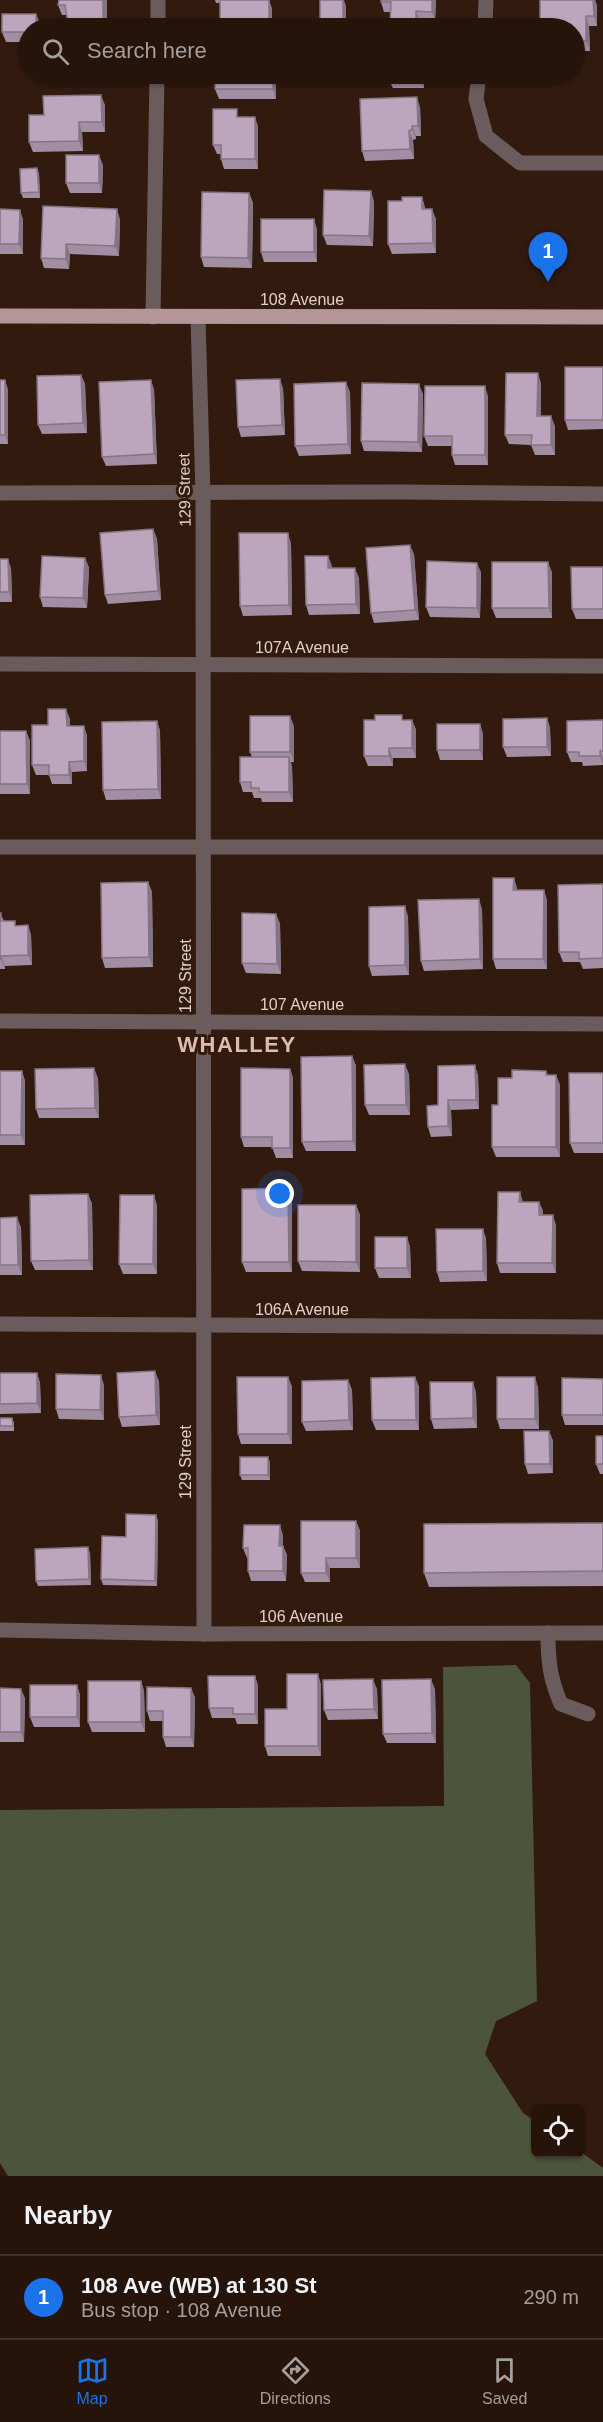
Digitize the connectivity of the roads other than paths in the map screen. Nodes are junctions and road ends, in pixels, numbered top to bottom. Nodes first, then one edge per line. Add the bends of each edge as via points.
1 (158, 0) edge
2 (486, 0) edge
3 (158, 18) edge
4 (485, 18) edge
5 (157, 84) edge
6 (478, 84) edge
7 (603, 163) edge
8 (0, 316) edge
9 (153, 316) junction
10 (603, 317) edge
11 (198, 318) junction
12 (0, 493) edge
13 (203, 494) junction
14 (603, 494) edge
15 (0, 664) edge
16 (203, 664) junction
17 (603, 666) edge
18 (0, 847) edge
19 (603, 847) edge
20 (203, 848) junction
21 (0, 1021) edge
22 (203, 1022) junction
23 (603, 1024) edge
24 (0, 1324) edge
25 (203, 1327) junction
26 (603, 1327) edge
27 (0, 1630) edge
28 (603, 1633) edge
29 (204, 1634) junction
30 (548, 1634) junction
31 (588, 1714) dead end

1 - 3 street
2 - 4 street
5 - 9 street
6 - 7 street via 476,99 486,136 520,163
8 - 9 main road, 108 Avenue
9 - 11 main road, 108 Avenue
10 - 11 main road, 108 Avenue
11 - 13 street, 129 Street
12 - 13 street
13 - 14 street
13 - 16 street, 129 Street
15 - 16 street, 107A Avenue
16 - 17 street, 107A Avenue
16 - 20 street, 129 Street
18 - 20 street
19 - 20 street
20 - 22 street, 129 Street
21 - 22 street, 107 Avenue
22 - 23 street, 107 Avenue
22 - 25 street, 129 Street
24 - 25 street, 106A Avenue
25 - 26 street, 106A Avenue
25 - 29 street, 129 Street
27 - 29 street, 106 Avenue
28 - 30 street, 106 Avenue
29 - 30 street, 106 Avenue
30 - 31 street via 552,1683 561,1704

